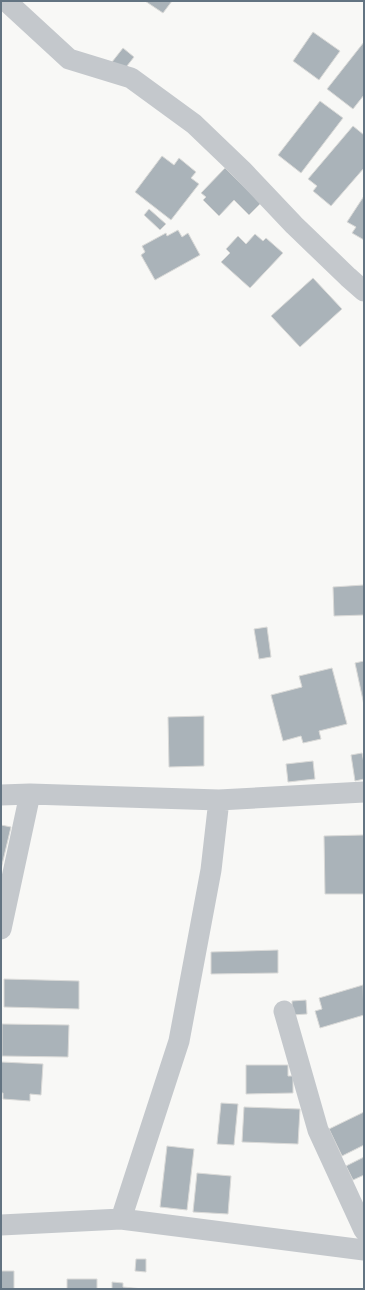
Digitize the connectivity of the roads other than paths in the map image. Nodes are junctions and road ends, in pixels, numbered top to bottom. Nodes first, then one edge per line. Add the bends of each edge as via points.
1 (6, 1) edge
2 (364, 291) edge
3 (364, 792) edge
4 (30, 794) junction
5 (1, 795) edge
6 (219, 800) junction
7 (1, 928) edge
8 (284, 1011) dead end
9 (121, 1219) junction
10 (1, 1225) edge
11 (364, 1230) edge
12 (364, 1250) edge

1 - 2 street via 69,59 131,78 194,124
3 - 6 street
4 - 5 street
4 - 6 street
4 - 7 street
6 - 9 street via 211,870 179,1041
8 - 11 street via 318,1130
9 - 10 street
9 - 12 street

